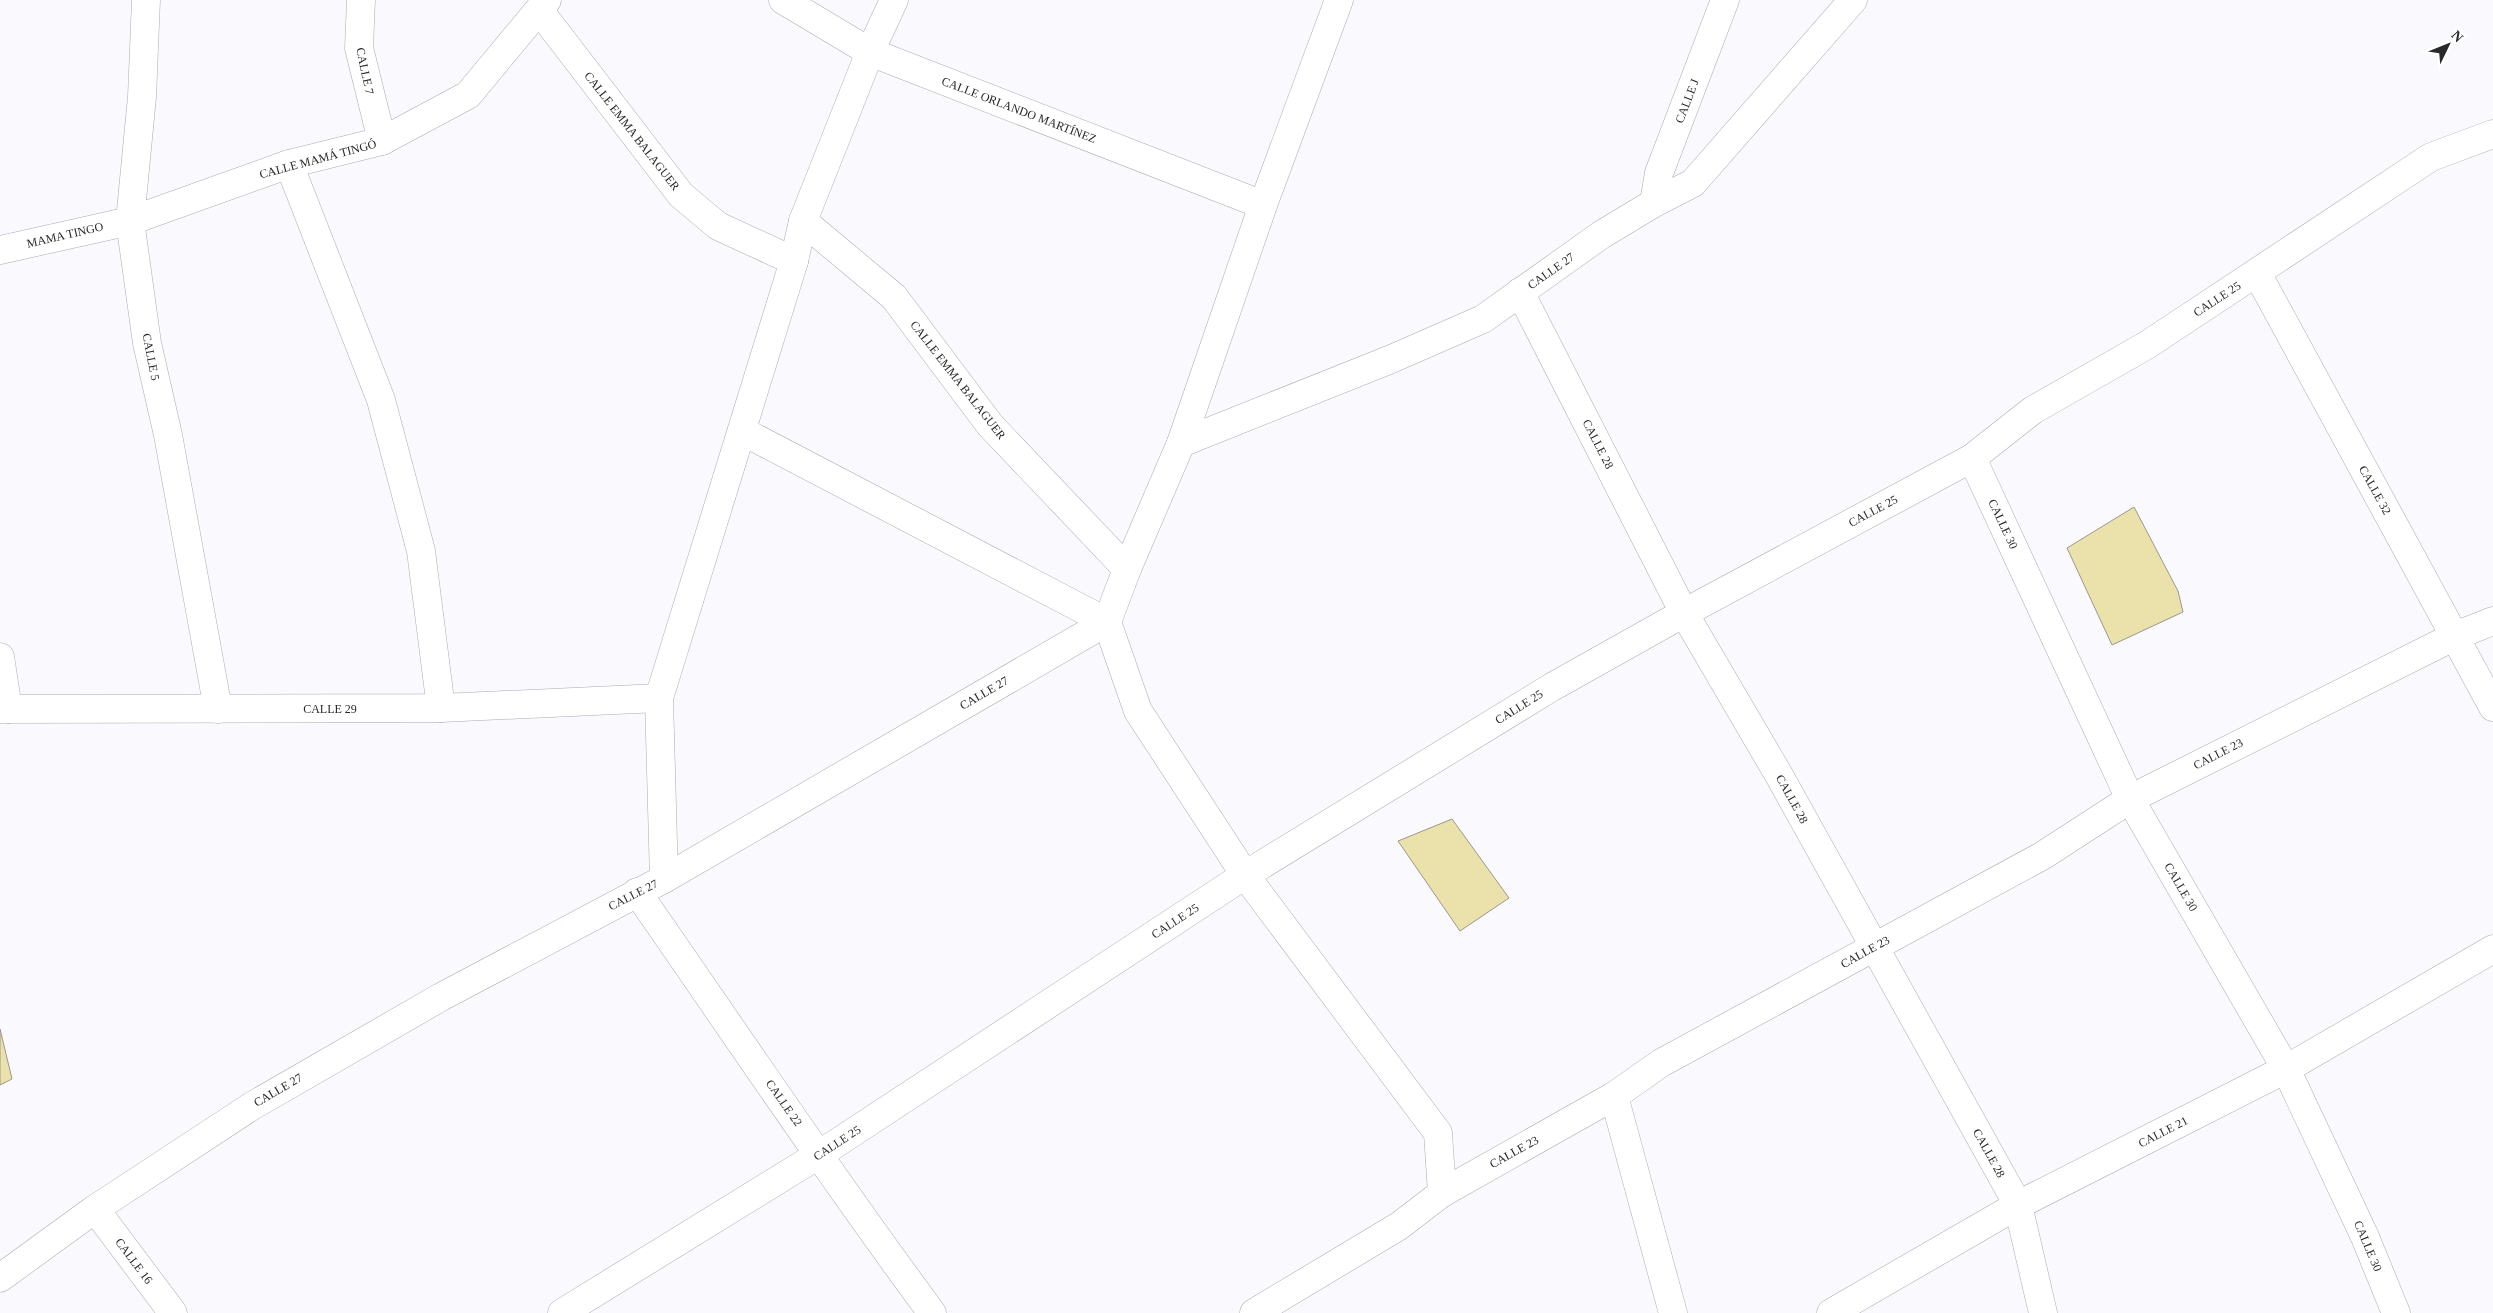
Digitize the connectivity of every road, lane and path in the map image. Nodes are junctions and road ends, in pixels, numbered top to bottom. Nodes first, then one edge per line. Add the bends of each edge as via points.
1 (146, 0) edge
2 (361, 0) edge
3 (783, 0) edge
4 (894, 0) edge
5 (1338, 0) edge
6 (1725, 0) edge
7 (1853, 0) edge
8 (543, 5) edge
9 (870, 52) junction
10 (2493, 134) edge
11 (382, 142) junction
12 (290, 164) junction
13 (1654, 203) junction
14 (1263, 205) junction
15 (130, 221) junction
16 (803, 221) junction
17 (0, 250) edge
18 (794, 261) junction
19 (2257, 274) junction
20 (1520, 292) junction
21 (742, 431) junction
22 (1181, 443) junction
23 (1972, 458) junction
24 (1127, 568) junction
25 (1684, 613) junction
26 (2493, 620) edge
27 (1107, 622) junction
28 (2455, 636) junction
29 (0, 657) edge
30 (659, 698) junction
31 (2493, 707) edge
32 (441, 708) junction
33 (4, 709) edge
34 (218, 709) junction
35 (2130, 799) junction
36 (1246, 875) junction
37 (664, 879) junction
38 (637, 892) junction
39 (1874, 948) junction
40 (2493, 949) edge
41 (2286, 1069) junction
42 (1614, 1096) junction
43 (820, 1154) junction
44 (1442, 1193) junction
45 (2018, 1205) junction
46 (95, 1210) junction
47 (0, 1278) edge
48 (174, 1313) edge
49 (562, 1313) edge
50 (932, 1313) edge
51 (1254, 1313) edge
52 (1672, 1313) edge
53 (1831, 1313) edge
54 (2043, 1313) edge
55 (2396, 1313) edge

1 - 15 street, CALLE 5 via 142,97
2 - 11 street, CALLE 7 via 359,48
3 - 9 street, CALLE ORLANDO MARTÍNEZ
4 - 9 street
5 - 14 street
6 - 13 street, CALLE J via 1659,173
7 - 13 street, CALLE 27 via 1693,183
8 - 11 street, CALLE MAMÁ TINGÓ via 468,96
8 - 18 street, CALLE EMMA BALAGUER via 681,195 718,226
9 - 14 street, CALLE ORLANDO MARTÍNEZ
9 - 16 street
10 - 19 street, CALLE 25 via 2431,158
11 - 12 street, CALLE MAMÁ TINGÓ
12 - 15 street, CALLE MAMÁ TINGÓ
12 - 32 street via 381,400 421,551
13 - 20 street, CALLE 27 via 1601,235
14 - 22 street
15 - 17 street, MAMA TINGO
15 - 34 street, CALLE 5 via 147,343 168,435
16 - 18 street
16 - 24 street, CALLE EMMA BALAGUER via 894,297 990,425
18 - 21 street
19 - 23 street, CALLE 25 via 2147,345 2033,410
19 - 28 street, CALLE 32
20 - 22 street, CALLE 27 via 1483,319
20 - 25 street, CALLE 28
21 - 27 street
21 - 30 street
22 - 24 street
23 - 25 street, CALLE 25
23 - 35 street, CALLE 30
24 - 27 street
25 - 36 street, CALLE 25 via 1552,686
25 - 39 street, CALLE 28 via 1780,777
26 - 28 street, CALLE 23
27 - 36 street via 1138,711
27 - 37 street, CALLE 27
28 - 31 street, CALLE 32
28 - 35 street, CALLE 23
29 - 33 street
30 - 32 street, CALLE 29
30 - 37 street
32 - 34 street, CALLE 29
33 - 34 street, CALLE 29
35 - 39 street, CALLE 23 via 2042,856
35 - 41 street, CALLE 30
36 - 43 street, CALLE 25
36 - 44 street via 1438,1133
37 - 38 street, CALLE 27
38 - 43 street, CALLE 22
38 - 46 street, CALLE 27 via 440,997 252,1106
39 - 42 street, CALLE 23 via 1661,1063
39 - 45 street, CALLE 28
40 - 41 street, CALLE 21
41 - 45 street, CALLE 21
41 - 55 street, CALLE 30 via 2365,1237
42 - 44 street, CALLE 23
42 - 52 street
43 - 49 street, CALLE 25
43 - 50 street, CALLE 22 via 859,1214
44 - 51 street, CALLE 23 via 1399,1226
45 - 53 street, CALLE 21
45 - 54 street, CALLE 28
46 - 47 street, CALLE 27
46 - 48 street, CALLE 16

